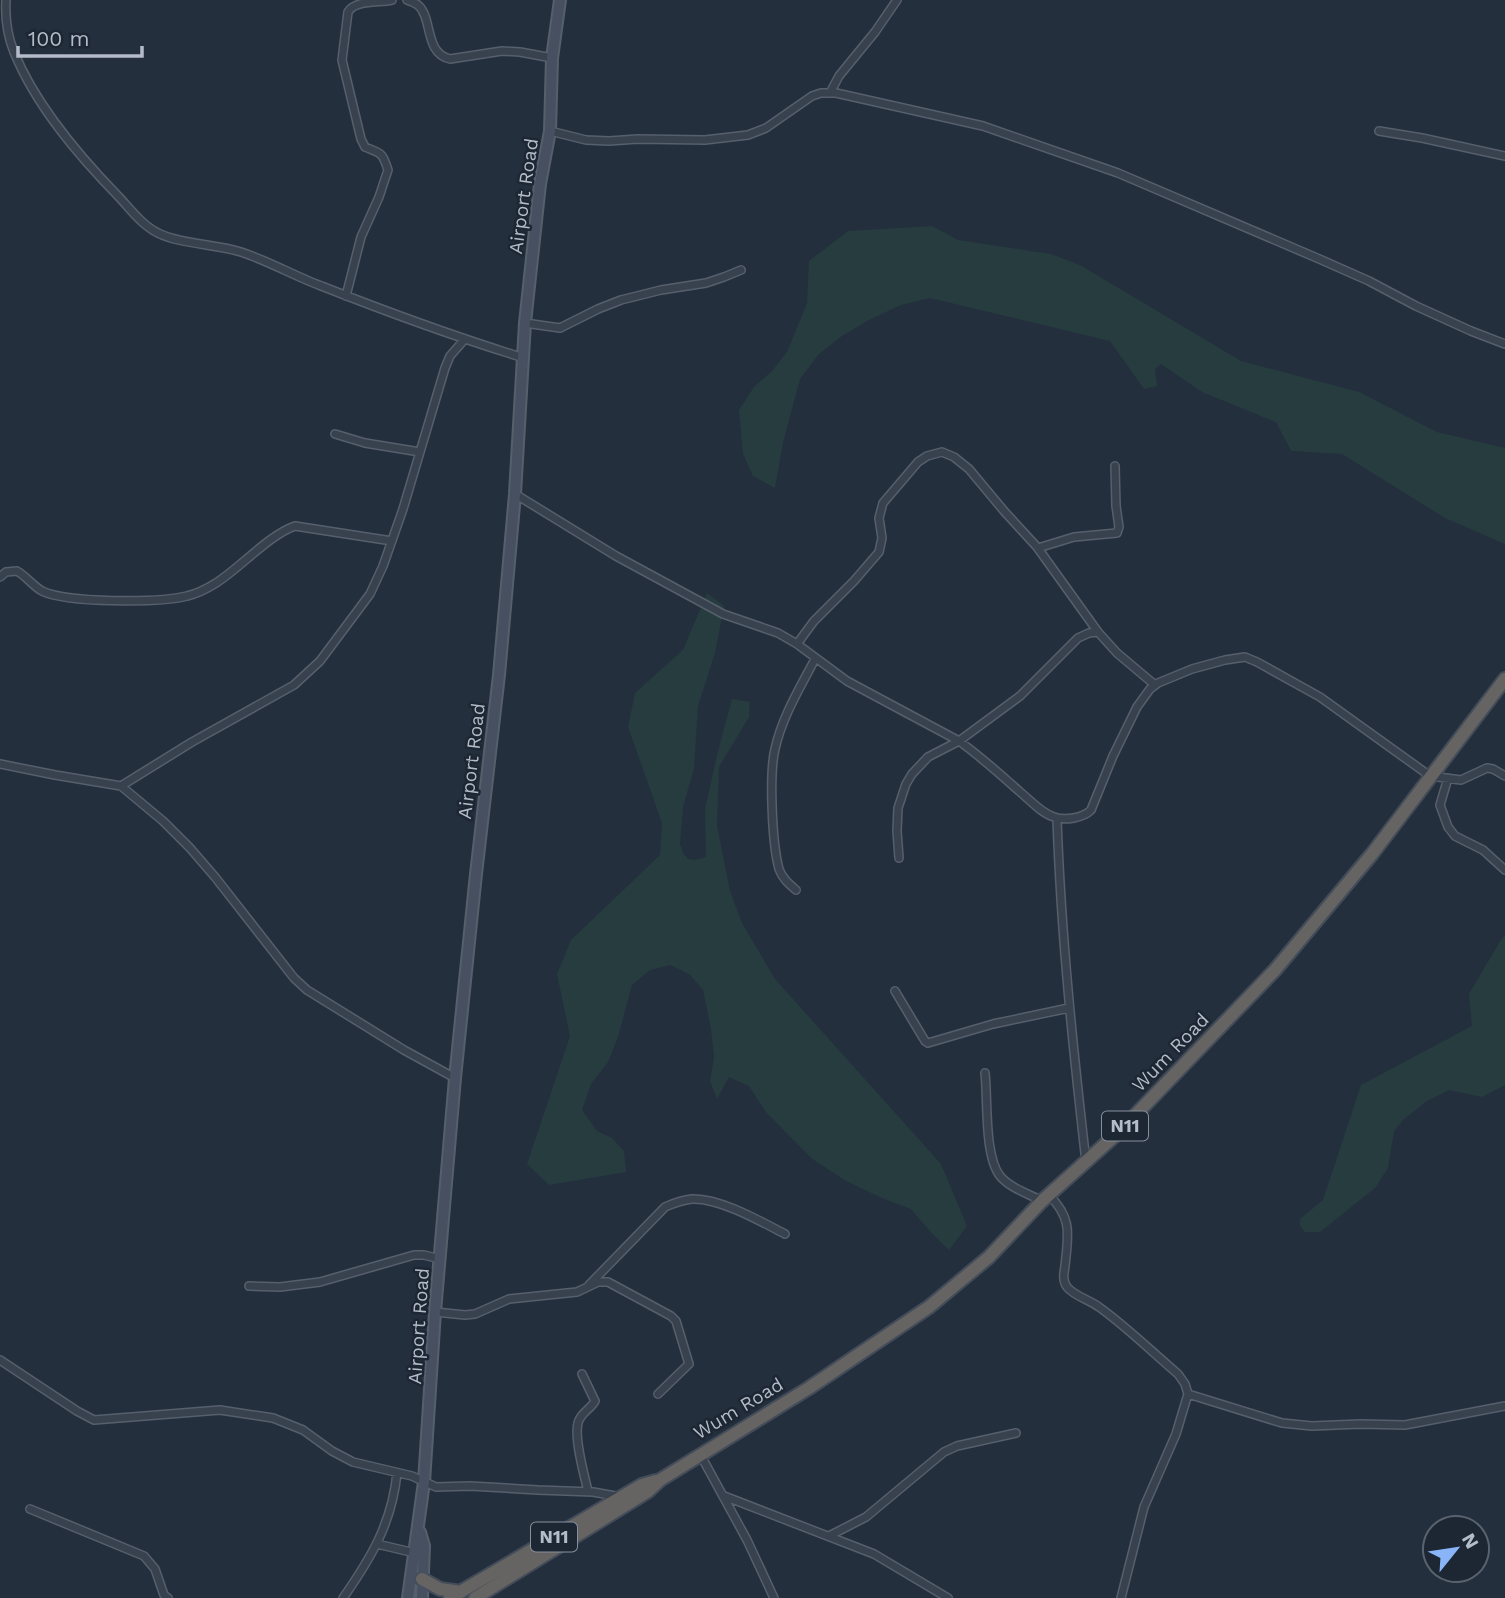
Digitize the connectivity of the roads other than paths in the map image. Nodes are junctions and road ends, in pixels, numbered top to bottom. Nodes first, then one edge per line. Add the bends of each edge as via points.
1 (6, 0) edge
2 (392, 0) edge
3 (407, 0) edge
4 (560, 0) edge
5 (897, 0) edge
6 (552, 58) junction
7 (830, 93) junction
8 (550, 131) junction
9 (1379, 131) dead end
10 (1505, 156) edge
11 (741, 270) dead end
12 (346, 296) junction
13 (526, 323) junction
14 (464, 340) junction
15 (1505, 344) edge
16 (524, 358) junction
17 (335, 434) dead end
18 (420, 452) junction
19 (1115, 466) dead end
20 (515, 494) junction
21 (392, 541) junction
22 (1038, 548) junction
23 (0, 577) edge
24 (1098, 632) junction
25 (796, 644) junction
26 (815, 659) junction
27 (1505, 679) edge
28 (1155, 685) junction
29 (959, 741) junction
30 (0, 764) edge
31 (1430, 776) junction
32 (1505, 776) edge
33 (1448, 778) junction
34 (121, 786) junction
35 (1057, 818) junction
36 (899, 858) dead end
37 (1505, 870) edge
38 (796, 890) dead end
39 (895, 991) dead end
40 (1069, 1008) junction
41 (985, 1073) dead end
42 (455, 1078) junction
43 (1086, 1162) junction
44 (1046, 1198) junction
45 (785, 1234) dead end
46 (440, 1259) junction
47 (249, 1286) dead end
48 (583, 1290) junction
49 (435, 1312) junction
50 (0, 1360) edge
51 (582, 1374) dead end
52 (658, 1394) dead end
53 (1188, 1394) junction
54 (1505, 1406) edge
55 (1016, 1433) dead end
56 (700, 1454) junction
57 (397, 1473) junction
58 (660, 1480) junction
59 (425, 1482) junction
60 (590, 1491) junction
61 (724, 1496) junction
62 (621, 1497) junction
63 (30, 1509) dead end
64 (601, 1509) junction
65 (418, 1526) junction
66 (829, 1536) junction
67 (377, 1544) junction
68 (415, 1553) junction
69 (422, 1579) junction
70 (456, 1595) edge
71 (169, 1598) edge
72 (342, 1598) edge
73 (408, 1598) edge
74 (422, 1598) edge
75 (475, 1598) edge
76 (774, 1598) edge
77 (948, 1598) edge
78 (1121, 1598) edge

1 - 12 street via 8,34 30,85 67,139 138,218 159,233 241,252
2 - 12 street via 357,3 348,12 342,60 361,139 365,147 381,154 388,170 361,237
3 - 6 street via 419,6 434,47 445,58 502,51
4 - 6 main road, Airport Road
5 - 7 street
6 - 8 main road, Airport Road
7 - 8 street via 812,96 748,135 609,141
7 - 15 street via 983,126 1118,173 1349,271
8 - 13 main road, Airport Road
9 - 10 street
11 - 13 street via 706,283 621,300 559,328
12 - 14 street
13 - 16 main road, Airport Road
14 - 16 street
14 - 18 street via 445,368
16 - 20 main road, Airport Road
17 - 18 street
18 - 21 street
19 - 22 street via 1117,533 1074,537
20 - 25 street via 723,614
20 - 42 main road, Airport Road
21 - 23 street via 295,526 213,584 188,596 157,600 62,596 43,591 18,571
21 - 34 street via 370,594 320,662 294,685
22 - 24 street
22 - 25 street via 969,469 942,452 927,456 883,503 880,552
24 - 28 street
24 - 29 street via 1078,638 1020,696
25 - 26 street
26 - 29 street
26 - 38 street via 774,751 779,869
27 - 31 highway, Wum Road / N11
28 - 31 street via 1244,657 1320,697
28 - 35 street via 1137,707 1091,810 1080,817
29 - 35 street
29 - 36 street via 928,757 906,784 898,808
30 - 34 street
31 - 33 street
31 - 43 highway, Wum Road / N11 via 1373,854 1275,970
32 - 33 street via 1487,768 1461,780
33 - 37 street via 1440,805 1448,827
34 - 42 street via 190,848 301,984
35 - 40 street
39 - 40 street via 928,1043
40 - 43 street
41 - 44 street via 988,1121 1000,1176
42 - 46 main road, Airport Road
43 - 44 highway, Wum Road / N11
44 - 53 street via 1059,1205 1068,1226 1063,1279 1068,1289 1096,1304 1178,1374
44 - 56 highway, Wum Road / N11 via 989,1257 929,1307
45 - 48 street via 701,1199 677,1202 665,1207
46 - 47 street via 414,1255 320,1282
46 - 49 main road, Airport Road
48 - 49 street via 509,1299 475,1314
48 - 52 street via 608,1282 674,1318 689,1364
49 - 59 main road, Airport Road
50 - 57 street via 94,1420 220,1410 272,1418 303,1430 353,1462
51 - 60 street via 595,1401 581,1415 577,1435
53 - 54 street via 1282,1423 1312,1426 1405,1425
53 - 78 street via 1144,1507
55 - 66 street via 944,1452 866,1517
56 - 58 highway, Wum Road / N11
56 - 61 street
57 - 59 street
57 - 67 street via 389,1517
58 - 62 highway, Wum Road / N11
58 - 75 highway, Wum Road / N11
59 - 60 street via 436,1487
59 - 65 main road, Airport Road
60 - 62 street
60 - 64 street
61 - 66 street
61 - 76 street
62 - 64 highway, Wum Road / N11
63 - 71 street via 144,1556
64 - 70 highway, Wum Road / N11
65 - 68 main road, Airport Road
65 - 69 main road, Airport Road via 424,1546
66 - 77 street via 874,1554
67 - 68 street
67 - 72 street
68 - 73 main road, Airport Road
69 - 70 highway
69 - 74 main road, Airport Road

